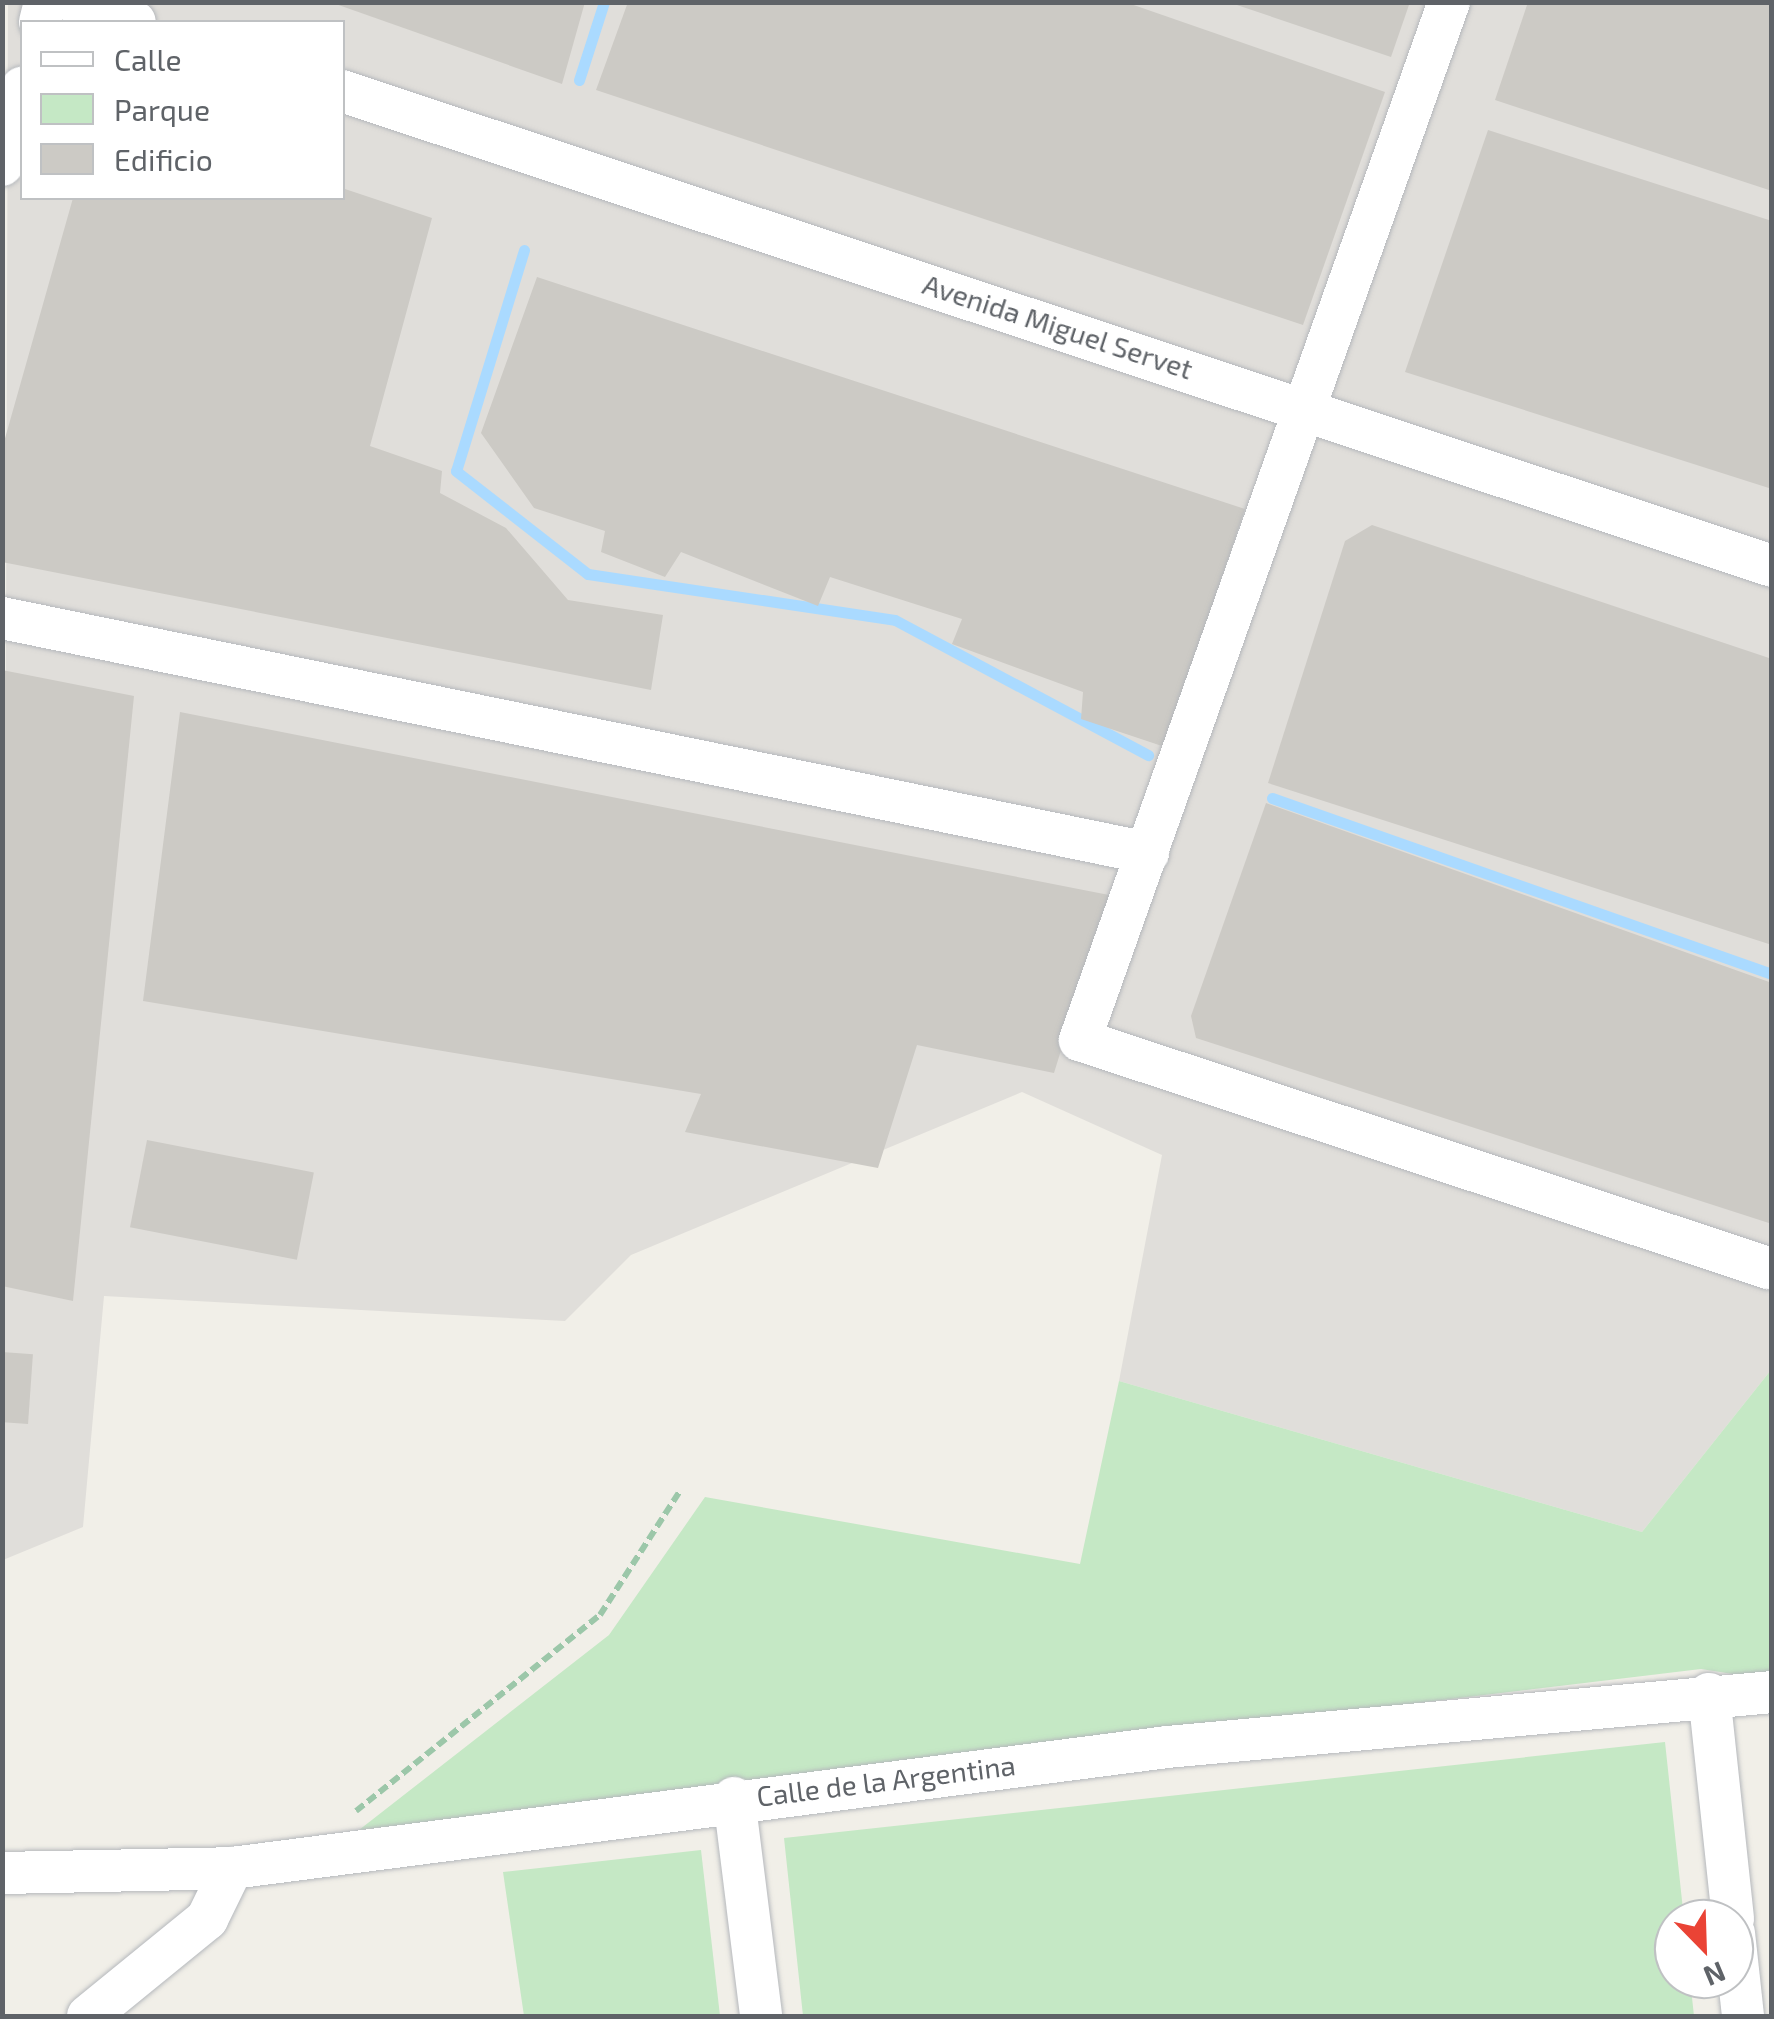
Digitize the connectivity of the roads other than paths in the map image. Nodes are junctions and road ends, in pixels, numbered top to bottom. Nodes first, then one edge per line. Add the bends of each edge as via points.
1 (74, 2) edge
2 (1448, 2) edge
3 (129, 20) edge
4 (345, 92) edge
5 (20, 96) edge
6 (2, 164) edge
7 (1308, 408) junction
8 (1772, 566) edge
9 (2, 618) edge
10 (1148, 853) junction
11 (1768, 1268) dead end
12 (1772, 1692) edge
13 (1710, 1694) junction
14 (734, 1798) junction
15 (232, 1868) junction
16 (2, 1873) edge
17 (1730, 1899) edge
18 (88, 2016) edge
19 (762, 2016) edge

1 - 3 street
2 - 7 street
4 - 7 street, Avenida Miguel Servet
5 - 6 street
7 - 8 street, Avenida Miguel Servet
7 - 10 street
9 - 10 street
10 - 11 street via 1080,1040
12 - 13 street, Calle de la Argentina
13 - 14 street, Calle de la Argentina
13 - 17 street
14 - 15 street, Calle de la Argentina
14 - 19 street
15 - 16 street, Calle de la Argentina
15 - 18 street via 207,1919

